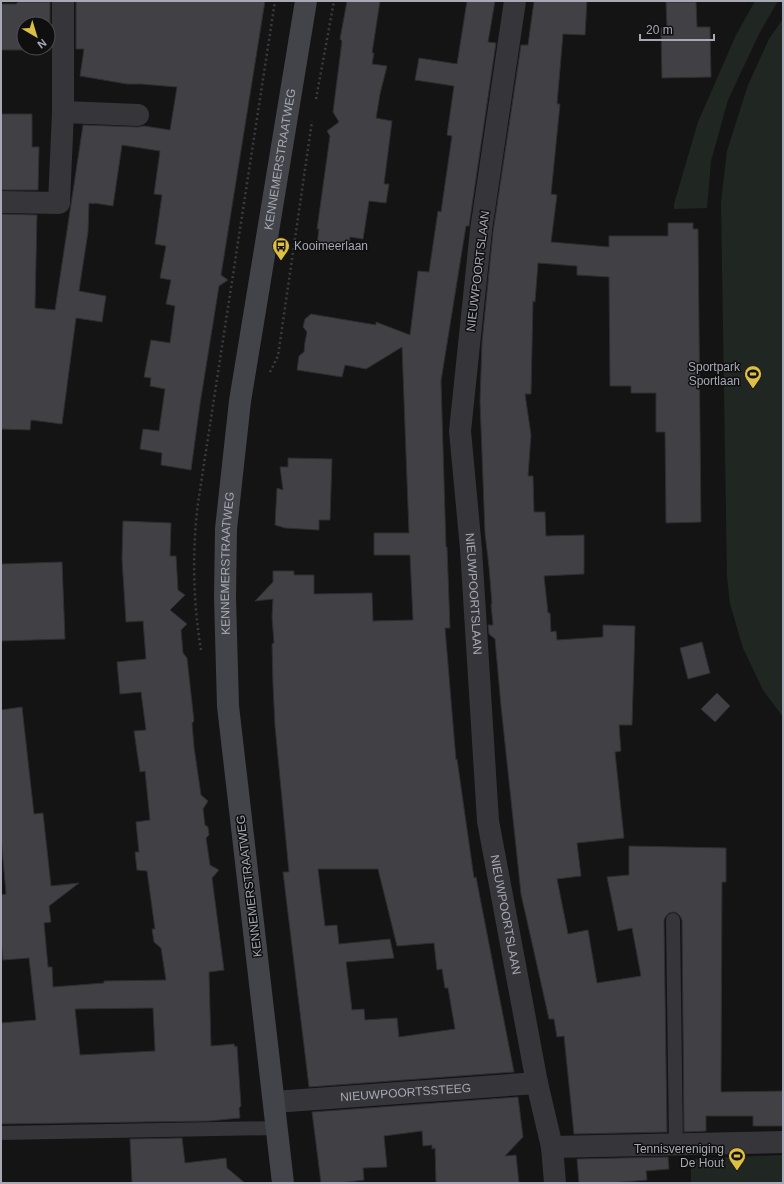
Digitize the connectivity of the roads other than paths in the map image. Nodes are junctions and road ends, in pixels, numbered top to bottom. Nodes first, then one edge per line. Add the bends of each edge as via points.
1 (63, 1) edge
2 (306, 1) edge
3 (515, 1) edge
4 (63, 112) junction
5 (138, 115) dead end
6 (1, 202) edge
7 (673, 920) dead end
8 (537, 1083) junction
9 (274, 1102) junction
10 (276, 1128) junction
11 (1, 1134) edge
12 (783, 1142) edge
13 (676, 1144) junction
14 (552, 1146) junction
15 (282, 1183) edge
16 (555, 1183) edge

1 - 4 street
2 - 9 main road, KENNEMERSTRAATWEG via 240,400 226,529 228,706
3 - 8 street, NIEUWPOORTSLAAN via 481,230 460,431 471,549 488,821
4 - 5 street
4 - 6 street via 59,203
7 - 13 lane
8 - 9 street, NIEUWPOORTSSTEEG
8 - 14 street, NIEUWPOORTSLAAN
9 - 10 main road, KENNEMERSTRAATWEG
10 - 11 lane
10 - 15 main road, KENNEMERSTRAATWEG
12 - 13 street
13 - 14 street
14 - 16 street, NIEUWPOORTSLAAN

